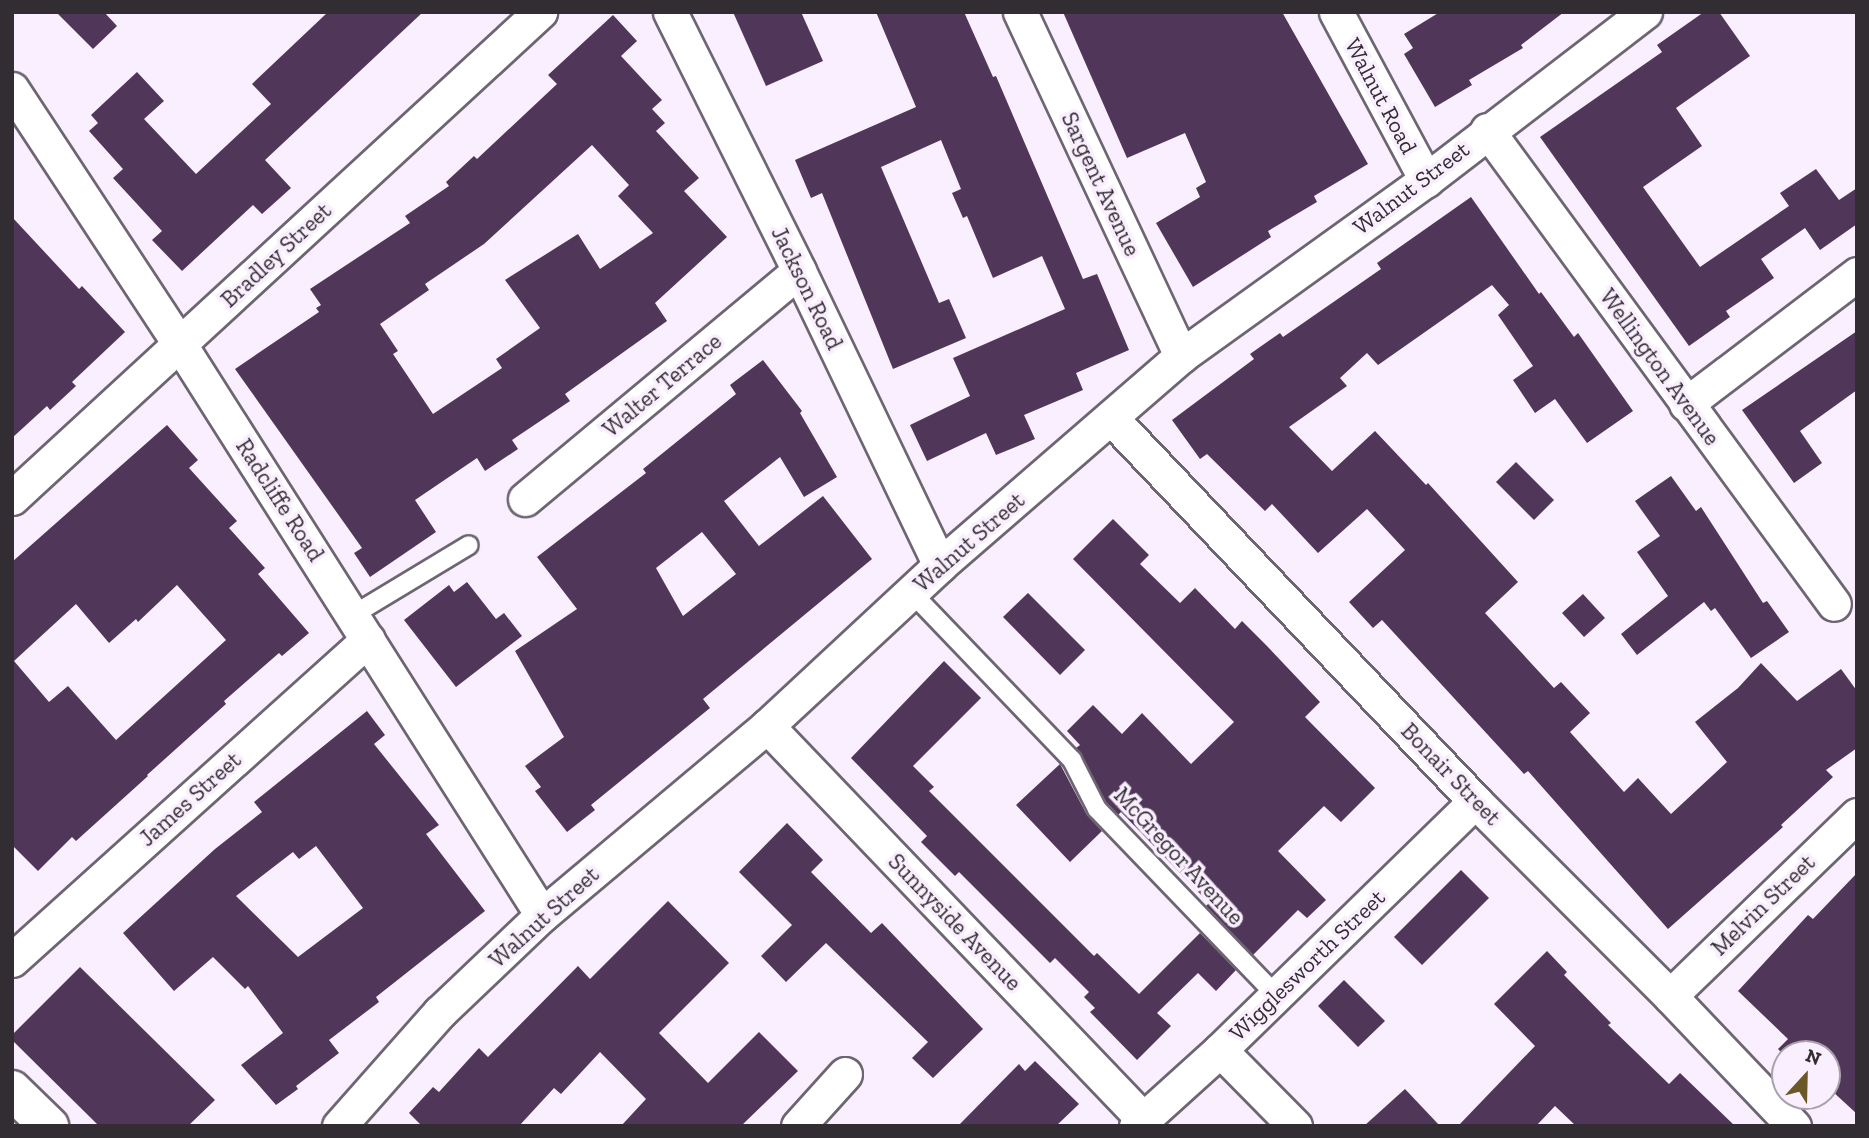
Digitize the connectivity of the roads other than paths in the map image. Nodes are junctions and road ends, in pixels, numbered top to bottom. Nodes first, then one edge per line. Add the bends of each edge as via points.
1 (540, 12) edge
2 (670, 12) edge
3 (1020, 12) edge
4 (1336, 12) edge
5 (1645, 12) edge
6 (12, 89) edge
7 (1487, 130) junction
8 (1426, 180) junction
9 (799, 271) junction
10 (1857, 274) edge
11 (179, 343) junction
12 (1181, 356) junction
13 (1686, 404) junction
14 (1112, 419) junction
15 (12, 498) edge
16 (525, 499) dead end
17 (469, 545) dead end
18 (940, 565) junction
19 (911, 592) junction
20 (1834, 604) dead end
21 (361, 627) junction
22 (767, 726) junction
23 (1475, 801) junction
24 (1857, 814) edge
25 (542, 915) junction
26 (12, 960) edge
27 (1275, 994) junction
28 (1670, 996) junction
29 (1220, 1050) junction
30 (845, 1074) dead end
31 (14, 1096) edge
32 (1139, 1122) edge
33 (49, 1126) edge
34 (339, 1126) edge
35 (798, 1126) edge
36 (1295, 1126) edge
37 (1794, 1126) edge

1 - 11 street, Bradley Street
2 - 9 street, Jackson Road
3 - 12 street, Sargent Avenue
4 - 8 street, Walnut Road
5 - 7 street, Walnut Street
6 - 11 street, Radcliffe Road
7 - 8 street, Walnut Street
7 - 13 street, Wellington Avenue
8 - 12 street, Walnut Street
9 - 16 street, Walter Terrace
9 - 18 street, Jackson Road
10 - 13 street
11 - 15 street, Bradley Street
11 - 21 street, Radcliffe Road
12 - 14 street, Walnut Street
13 - 20 street, Wellington Avenue
14 - 18 street, Walnut Street
14 - 23 street, Bonair Street
17 - 21 lane
18 - 19 street, Walnut Street
19 - 22 street, Walnut Street
19 - 27 lane, McGregor Avenue via 1072,760 1097,809
21 - 25 street, Radcliffe Road
21 - 26 street, James Street
22 - 25 street, Walnut Street
22 - 32 street, Sunnyside Avenue
23 - 27 street, Wigglesworth Street
23 - 28 street, Bonair Street
24 - 28 street, Melvin Street
25 - 34 street, Walnut Street via 439,1012
27 - 29 street, Wigglesworth Street
28 - 37 street, Bonair Street
29 - 32 street, Wigglesworth Street
29 - 36 street
30 - 35 street
31 - 33 street

